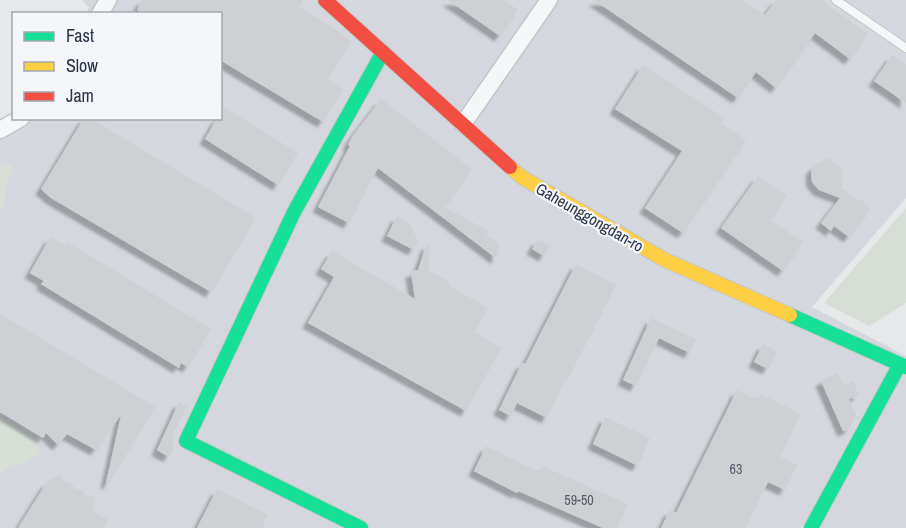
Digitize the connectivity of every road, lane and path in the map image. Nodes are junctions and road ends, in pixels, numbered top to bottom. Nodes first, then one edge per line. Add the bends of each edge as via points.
1 (325, 0) edge
2 (549, 0) edge
3 (836, 0) edge
4 (906, 48) edge
5 (383, 52) junction
6 (18, 120) edge
7 (463, 124) junction
8 (0, 130) edge
9 (903, 366) edge
10 (361, 528) edge
11 (811, 528) edge

1 - 5 street, Gaheunggongdan-ro
2 - 7 street
3 - 4 lane
5 - 7 street, Gaheunggongdan-ro
5 - 10 street via 294,212 186,441
6 - 8 street
7 - 9 street, Gaheunggongdan-ro via 523,178 665,260
9 - 11 street, Gaheunggongdan-ro

